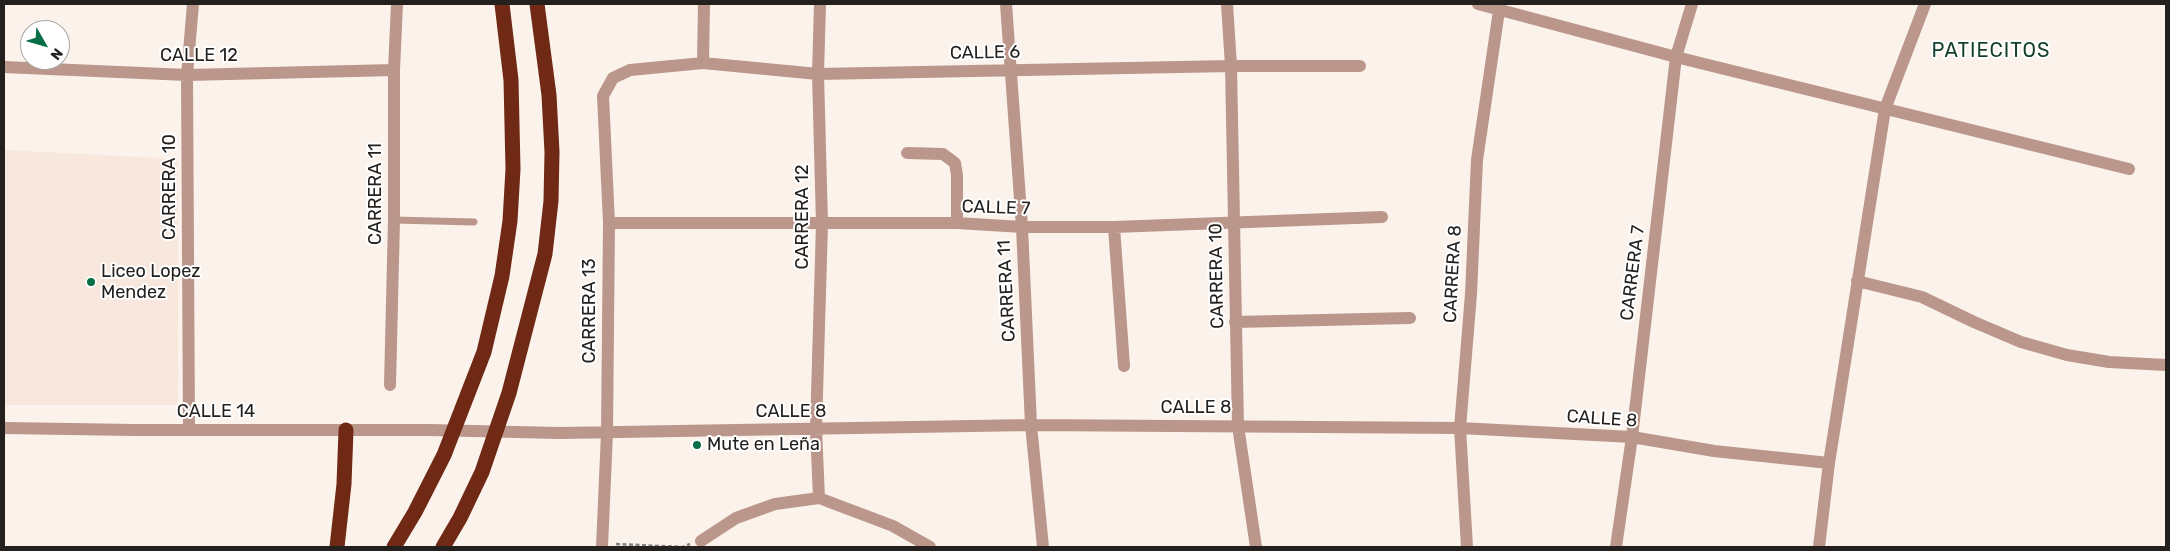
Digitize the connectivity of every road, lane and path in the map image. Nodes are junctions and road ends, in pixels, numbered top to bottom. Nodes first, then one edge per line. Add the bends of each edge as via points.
1 (193, 4) edge
2 (397, 4) edge
3 (502, 4) edge
4 (537, 4) edge
5 (704, 4) edge
6 (820, 4) edge
7 (1006, 4) edge
8 (1227, 4) edge
9 (1478, 4) edge
10 (1692, 4) edge
11 (1924, 4) edge
12 (1499, 6) edge
13 (1676, 57) junction
14 (703, 63) junction
15 (1231, 66) junction
16 (1360, 66) dead end
17 (4, 67) edge
18 (394, 70) junction
19 (1012, 70) junction
20 (818, 74) junction
21 (187, 75) junction
22 (613, 78) joint
23 (1885, 109) junction
24 (907, 153) dead end
25 (2129, 170) dead end
26 (1382, 217) dead end
27 (394, 220) junction
28 (1233, 221) junction
29 (474, 222) dead end
30 (608, 223) junction
31 (957, 223) junction
32 (822, 224) junction
33 (1022, 227) junction
34 (1114, 227) junction
35 (1857, 281) junction
36 (1410, 318) dead end
37 (1235, 322) junction
38 (2166, 365) edge
39 (1124, 366) dead end
40 (390, 385) dead end
41 (1031, 425) junction
42 (1238, 426) junction
43 (4, 428) edge
44 (1460, 428) junction
45 (189, 429) junction
46 (816, 429) junction
47 (346, 430) junction
48 (429, 430) joint
49 (607, 433) junction
50 (1632, 437) junction
51 (1829, 463) junction
52 (819, 498) junction
53 (701, 540) joint
54 (602, 545) edge
55 (337, 547) edge
56 (394, 547) edge
57 (443, 547) edge
58 (930, 547) edge
59 (1043, 547) edge
60 (1256, 547) edge
61 (1467, 547) edge
62 (1616, 547) edge
63 (1819, 547) edge

1 - 21 street, CARRERA 10
2 - 18 street, CARRERA 11
3 - 56 highway via 511,80 513,168 502,276 484,352 444,455
4 - 57 highway via 550,95 551,202 545,254 509,393 482,472
5 - 14 street
6 - 20 street, CARRERA 12
7 - 19 street, CARRERA 11
8 - 15 street, CARRERA 10
9 - 12 street
10 - 13 street, CARRERA 7
11 - 23 street
12 - 13 street
12 - 44 street, CARRERA 8 via 1477,160
13 - 23 street
13 - 50 street, CARRERA 7
14 - 20 street, CALLE 6
14 - 22 street, CALLE 6 via 630,70
15 - 16 street, CALLE 6
15 - 19 street, CALLE 6
15 - 28 street, CARRERA 10
17 - 21 street, CALLE 12
18 - 21 street, CALLE 12
18 - 27 street, CARRERA 11
19 - 20 street, CALLE 6
19 - 33 street, CARRERA 11
20 - 32 street, CARRERA 12
21 - 45 street, CARRERA 10
22 - 30 street, CARRERA 13 via 603,96
23 - 25 street
23 - 35 street
24 - 31 street via 943,154 956,163
26 - 28 street, CALLE 7
27 - 29 lane
27 - 40 street, CARRERA 11
28 - 34 street, CALLE 7
28 - 37 street, CARRERA 10
30 - 32 street, CALLE 7
30 - 49 street, CARRERA 13
31 - 32 street, CALLE 7
31 - 33 street, CALLE 7
32 - 46 street, CARRERA 12
33 - 34 street, CALLE 7
33 - 41 street, CARRERA 11
34 - 39 street
35 - 38 street via 1922,296 2021,342 2109,362
35 - 51 street
36 - 37 street
37 - 42 street, CARRERA 10
41 - 42 street, CALLE 8
41 - 46 street, CALLE 8
41 - 59 street, CARRERA 11
42 - 44 street, CALLE 8
42 - 60 street, CARRERA 10
43 - 45 street, CALLE 14
44 - 50 street, CALLE 8
44 - 61 street, CARRERA 8
45 - 47 street, CALLE 14
46 - 49 street, CALLE 8
46 - 52 street, CARRERA 12
47 - 48 street, CALLE 14
47 - 55 highway
48 - 49 street, CALLE 8
49 - 54 street, CARRERA 13
50 - 51 street, CALLE 8 via 1714,451
50 - 62 street, CARRERA 7
51 - 63 street
52 - 53 street via 775,504 736,518
52 - 58 street via 893,526
53 - 54 path via 683,547

